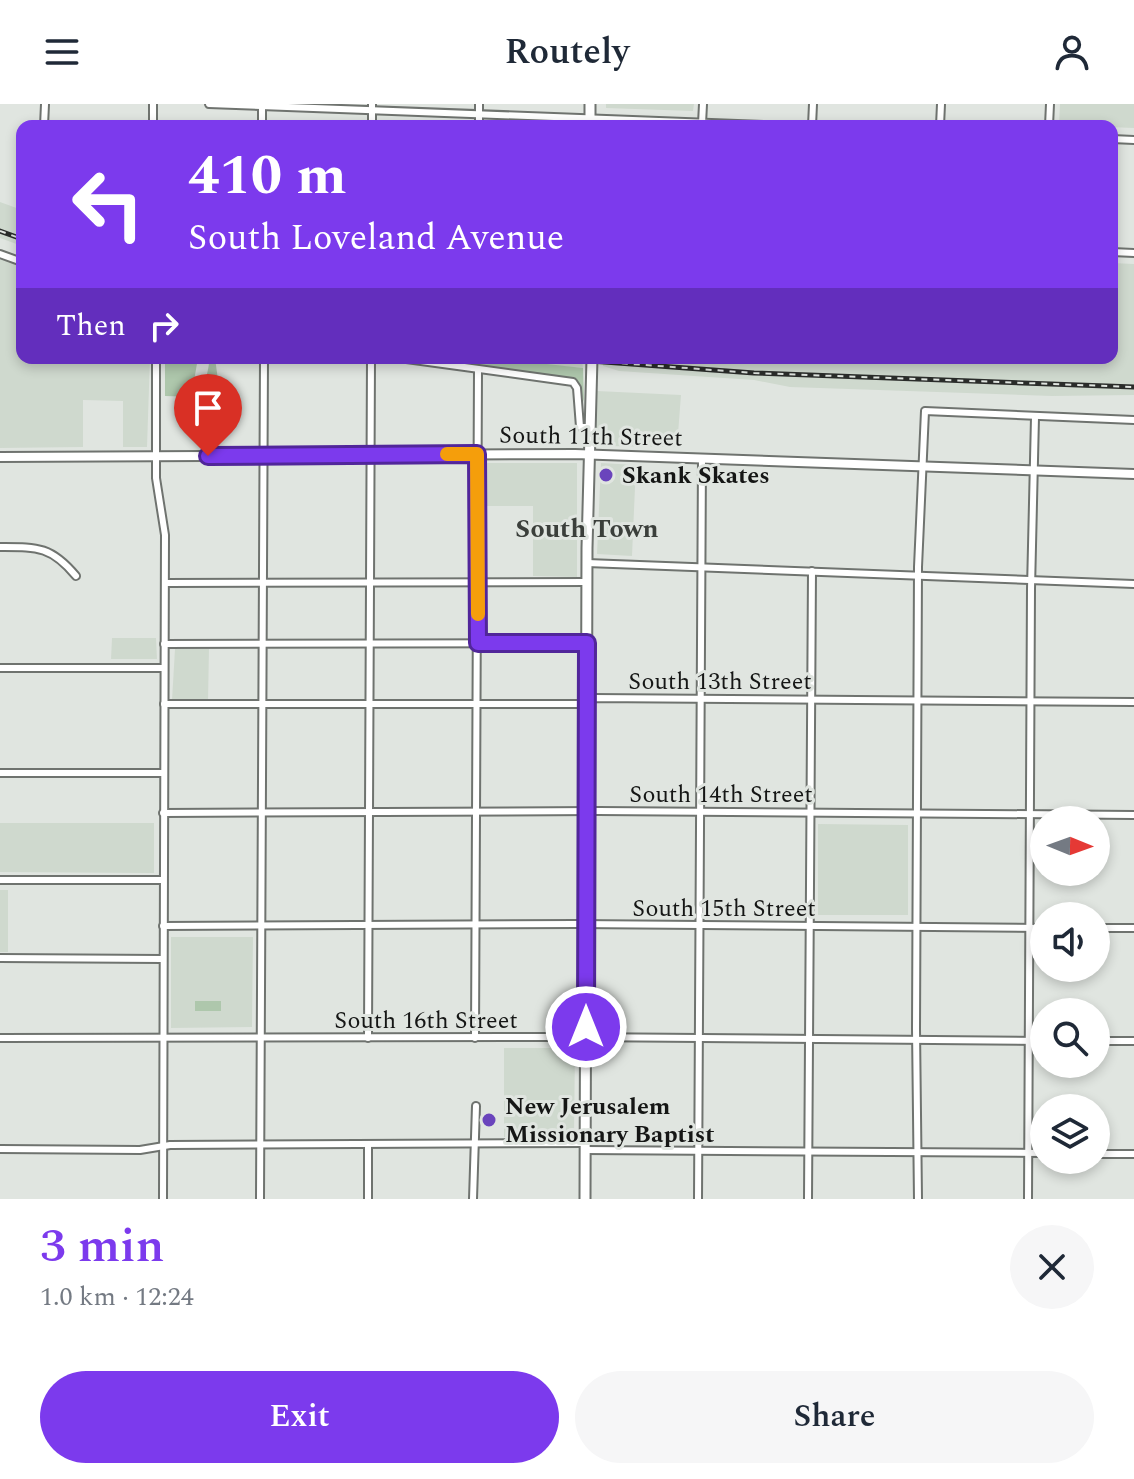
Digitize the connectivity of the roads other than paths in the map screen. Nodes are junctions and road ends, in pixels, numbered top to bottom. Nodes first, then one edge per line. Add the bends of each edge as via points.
1 (209, 104) edge
2 (479, 104) edge
3 (262, 105) edge
4 (372, 107) edge
5 (479, 114) junction
6 (479, 120) edge
7 (562, 120) edge
8 (156, 364) edge
9 (264, 364) edge
10 (371, 364) edge
11 (438, 364) edge
12 (592, 364) edge
13 (478, 370) junction
14 (1035, 417) junction
15 (1134, 420) edge
16 (589, 427) junction
17 (477, 454) junction
18 (588, 454) junction
19 (263, 455) junction
20 (370, 455) junction
21 (156, 456) junction
22 (0, 457) edge
23 (702, 458) junction
24 (921, 466) junction
25 (1034, 470) junction
26 (1134, 474) edge
27 (0, 547) edge
28 (587, 563) junction
29 (701, 567) junction
30 (812, 571) junction
31 (918, 575) junction
32 (76, 576) dead end
33 (1031, 579) junction
34 (478, 582) junction
35 (587, 582) junction
36 (165, 583) junction
37 (262, 583) junction
38 (370, 583) junction
39 (1134, 584) edge
40 (370, 643) junction
41 (478, 643) junction
42 (587, 643) junction
43 (164, 644) junction
44 (263, 644) junction
45 (0, 668) edge
46 (164, 668) junction
47 (700, 699) junction
48 (810, 700) junction
49 (918, 701) junction
50 (1031, 701) junction
51 (1134, 702) edge
52 (164, 704) junction
53 (478, 704) junction
54 (587, 704) junction
55 (263, 705) junction
56 (370, 705) junction
57 (0, 773) edge
58 (163, 773) junction
59 (1030, 806) edge
60 (586, 811) junction
61 (262, 812) junction
62 (370, 812) junction
63 (477, 812) junction
64 (699, 812) junction
65 (163, 813) junction
66 (810, 813) junction
67 (917, 814) junction
68 (1030, 814) edge
69 (1110, 815) edge
70 (1134, 815) edge
71 (0, 880) edge
72 (163, 880) junction
73 (586, 924) junction
74 (261, 925) junction
75 (368, 925) junction
76 (476, 925) junction
77 (699, 925) junction
78 (163, 926) junction
79 (809, 926) junction
80 (916, 927) junction
81 (1030, 927) joint
82 (1110, 928) edge
83 (1134, 928) edge
84 (0, 958) edge
85 (163, 959) junction
86 (586, 1037) junction
87 (0, 1038) edge
88 (163, 1038) junction
89 (261, 1038) junction
90 (368, 1038) junction
91 (475, 1038) junction
92 (699, 1038) junction
93 (809, 1039) junction
94 (916, 1039) junction
95 (1029, 1041) junction
96 (1110, 1041) edge
97 (1134, 1041) edge
98 (476, 1106) dead end
99 (368, 1144) junction
100 (475, 1144) junction
101 (260, 1145) junction
102 (163, 1146) junction
103 (585, 1147) junction
104 (0, 1149) edge
105 (698, 1151) junction
106 (808, 1152) junction
107 (917, 1153) junction
108 (1029, 1153) junction
109 (1110, 1154) edge
110 (1134, 1154) edge
111 (163, 1199) edge
112 (260, 1199) edge
113 (368, 1199) edge
114 (473, 1199) edge
115 (585, 1199) edge
116 (698, 1199) edge
117 (808, 1199) edge
118 (918, 1199) edge
119 (1028, 1199) edge

1 - 3 street
2 - 5 street
3 - 4 street
4 - 5 street
5 - 6 street
5 - 7 street
8 - 21 street
9 - 19 street
10 - 20 street
11 - 13 street
12 - 16 main road
13 - 16 street via 573,382 580,427
13 - 17 street
14 - 15 street
14 - 24 street via 925,411
14 - 25 street
16 - 18 main road
17 - 18 street, South 11th Street
17 - 20 street, South 11th Street
17 - 34 street
18 - 23 street, South 11th Street
18 - 28 main road
19 - 20 street, South 11th Street
19 - 21 street, South 11th Street
19 - 37 street
20 - 38 street
21 - 22 street, South 11th Street
21 - 36 street
23 - 24 street, South 11th Street
23 - 29 street
24 - 25 street, South 11th Street
24 - 31 street
25 - 26 street, South 11th Street
25 - 33 street
27 - 32 street via 52,552
28 - 29 street
28 - 35 main road
29 - 30 street
29 - 47 street
30 - 31 street
30 - 48 street
31 - 33 street
31 - 49 street
33 - 39 street
33 - 50 street
34 - 35 street
34 - 38 street
34 - 41 street
35 - 42 main road
36 - 37 street
36 - 43 street
37 - 38 street
37 - 44 street
38 - 40 street
40 - 41 street
40 - 44 street
40 - 56 street
41 - 42 street
41 - 53 street
42 - 54 main road
43 - 44 street
43 - 46 street
44 - 55 street
45 - 46 street
46 - 52 street
47 - 48 street, South 13th Street
47 - 54 street, South 13th Street via 593,698
47 - 64 street
48 - 49 street, South 13th Street
48 - 66 street
49 - 50 street, South 13th Street
49 - 67 street
50 - 51 street, South 13th Street
50 - 59 street
52 - 55 street, South 13th Street
52 - 58 street
53 - 54 street, South 13th Street
53 - 56 street, South 13th Street
53 - 63 street
54 - 60 main road
55 - 56 street, South 13th Street
55 - 61 street
56 - 62 street
57 - 58 street
58 - 65 street
60 - 63 street, South 14th Street
60 - 64 street, South 14th Street
60 - 73 main road
61 - 62 street, South 14th Street
61 - 65 street, South 14th Street
61 - 74 street
62 - 63 street, South 14th Street
62 - 75 street
63 - 76 street
64 - 66 street, South 14th Street
64 - 77 street
65 - 72 street
66 - 67 street, South 14th Street
66 - 79 street
67 - 68 street, South 14th Street
67 - 80 street
69 - 70 street, South 14th Street
71 - 72 street
72 - 78 street
73 - 76 street, South 15th Street
73 - 77 street, South 15th Street
73 - 86 main road
74 - 75 street, South 15th Street
74 - 78 street, South 15th Street
74 - 89 street
75 - 76 street, South 15th Street
75 - 90 street
76 - 91 street
77 - 79 street, South 15th Street
77 - 92 street
78 - 85 street
79 - 80 street, South 15th Street
79 - 93 street
80 - 81 street, South 15th Street
80 - 94 street
81 - 95 street
82 - 83 street
84 - 85 street
85 - 88 street
86 - 91 street, South 16th Street
86 - 92 street, South 16th Street
86 - 103 main road
87 - 88 street, South 16th Street
88 - 89 street, South 16th Street
88 - 102 street
89 - 90 street, South 16th Street
89 - 101 street
90 - 91 street, South 16th Street
92 - 93 street, South 16th Street
92 - 105 street
93 - 94 street, South 16th Street
93 - 106 street
94 - 95 street, South 16th Street
94 - 107 street
95 - 108 street
96 - 97 street
98 - 100 street
99 - 100 street
99 - 101 street
99 - 113 street
100 - 103 street
100 - 114 street
101 - 102 street
101 - 112 street
102 - 104 street
102 - 111 street
103 - 105 street
103 - 115 main road
105 - 106 street
105 - 116 street
106 - 107 street
106 - 117 street
107 - 108 street
107 - 118 street
108 - 119 street
109 - 110 street

